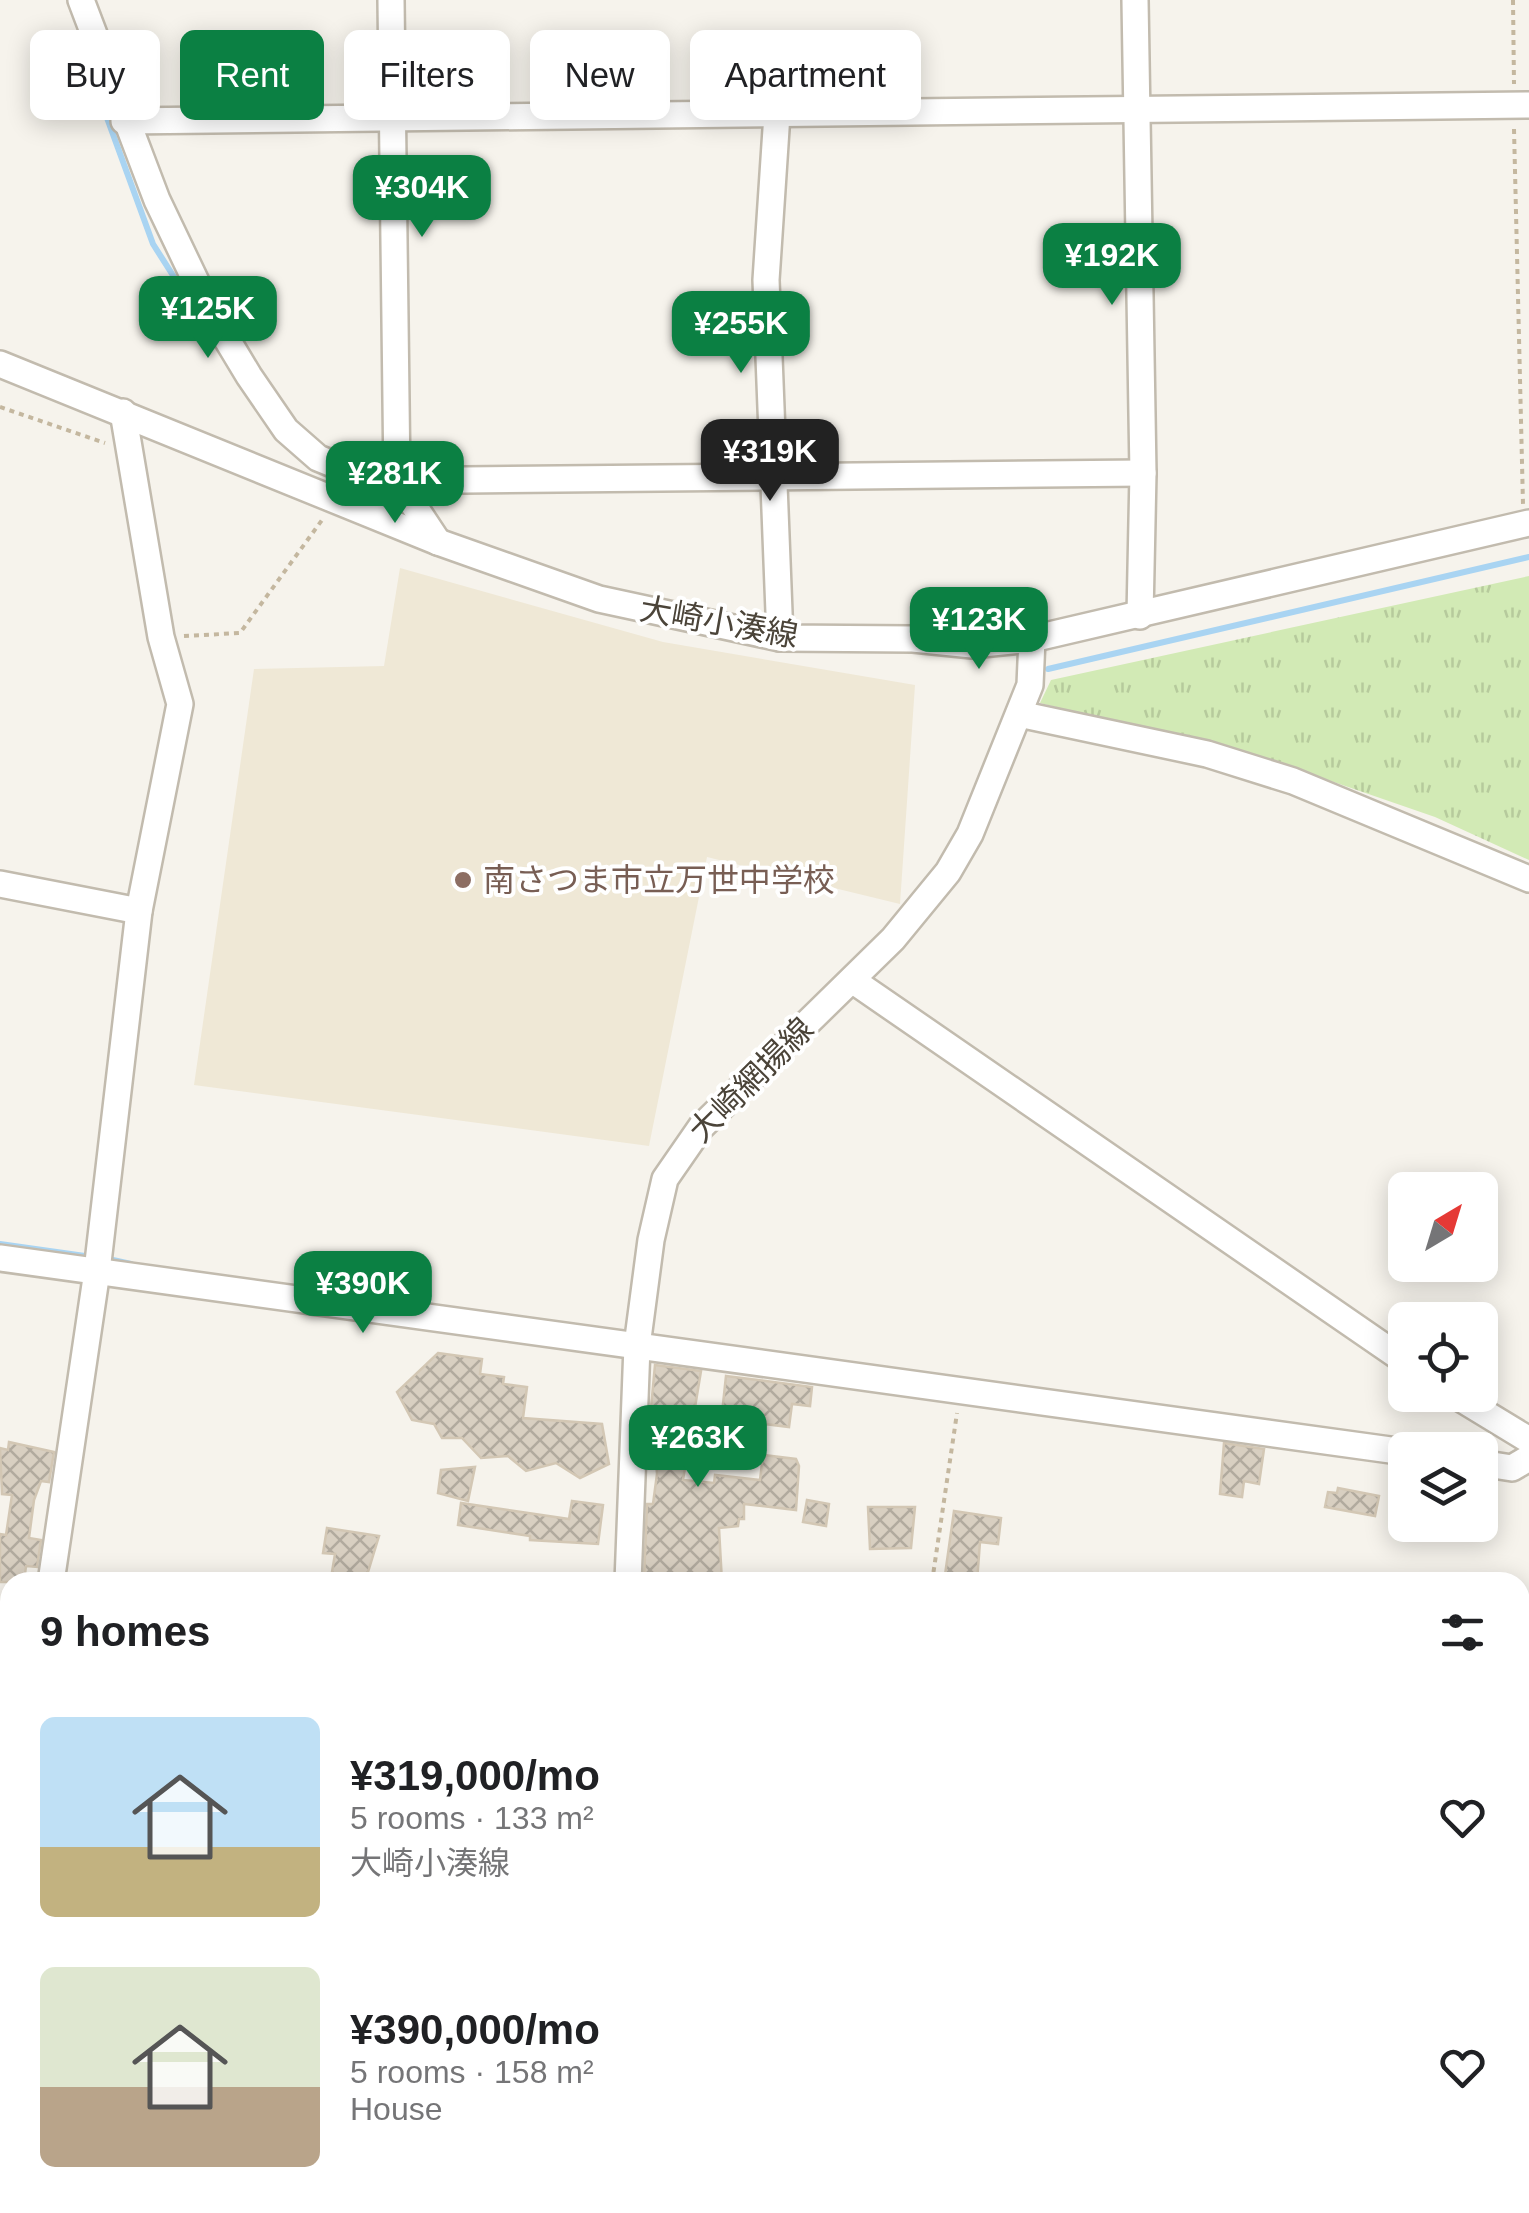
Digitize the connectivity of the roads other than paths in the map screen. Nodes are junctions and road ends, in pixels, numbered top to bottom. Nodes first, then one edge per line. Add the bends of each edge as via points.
1 (81, 0) edge
2 (391, 0) edge
3 (1135, 0) edge
4 (92, 30) edge
5 (392, 30) edge
6 (1521, 106) edge
7 (1136, 110) junction
8 (921, 112) edge
9 (690, 115) edge
10 (510, 117) edge
11 (344, 118) edge
12 (124, 120) edge
13 (160, 120) edge
14 (393, 120) edge
15 (777, 120) edge
16 (0, 364) edge
17 (123, 412) junction
18 (1143, 472) junction
19 (771, 476) junction
20 (397, 480) junction
21 (1526, 523) edge
22 (438, 542) junction
23 (1140, 616) junction
24 (780, 638) junction
25 (1032, 639) junction
26 (1019, 714) junction
27 (1529, 879) edge
28 (0, 884) edge
29 (139, 911) junction
30 (852, 980) junction
31 (0, 1258) edge
32 (98, 1265) junction
33 (637, 1346) junction
34 (1388, 1349) edge
35 (1483, 1412) edge
36 (1529, 1440) edge
37 (1388, 1450) edge
38 (1529, 1458) edge
39 (1498, 1466) edge
40 (52, 1572) edge
41 (628, 1572) edge
42 (0, 1950) edge
43 (0, 2034) edge

1 - 4 street
2 - 5 street
3 - 7 street
6 - 7 street
7 - 8 street
7 - 18 street
9 - 10 street
11 - 13 street
12 - 20 street via 211,313 286,430 318,458 374,481
14 - 20 street
15 - 19 street via 766,280
16 - 17 street, 大崎小湊線
17 - 22 street, 大崎小湊線
17 - 29 street via 161,637 180,704
18 - 19 street
18 - 23 street
19 - 20 street
19 - 24 street
20 - 22 street
21 - 23 street, 大崎小湊線
22 - 24 street, 大崎小湊線 via 599,599
23 - 25 street, 大崎小湊線
24 - 25 street, 大崎小湊線 via 972,645
25 - 26 street, 大崎網揚線 via 1030,686
26 - 27 street via 1207,754 1293,781
26 - 30 street, 大崎網揚線 via 948,872
28 - 29 street
29 - 32 street
30 - 33 street, 大崎網揚線 via 679,1153 665,1179 651,1240
30 - 34 street
31 - 32 street
32 - 33 street
32 - 40 street
33 - 37 street
33 - 41 street, 大崎網揚線
35 - 36 street
38 - 39 street via 1512,1468
42 - 43 street

